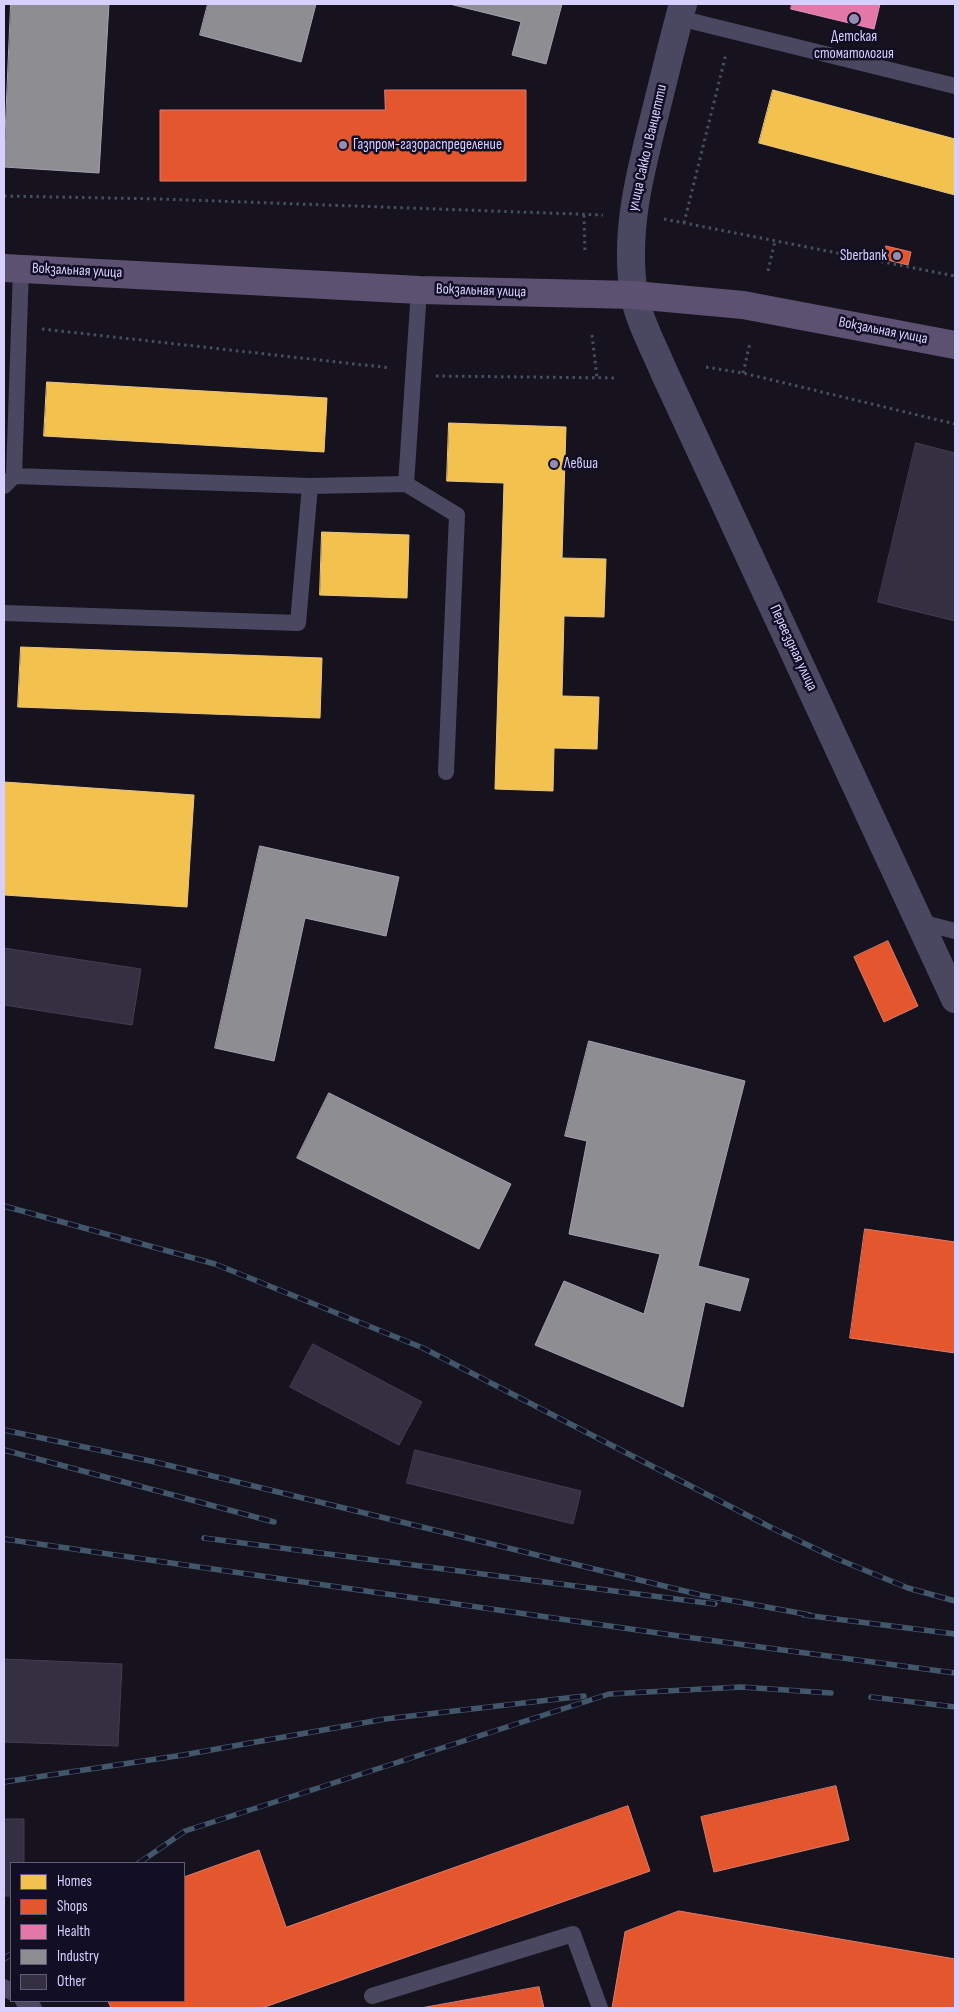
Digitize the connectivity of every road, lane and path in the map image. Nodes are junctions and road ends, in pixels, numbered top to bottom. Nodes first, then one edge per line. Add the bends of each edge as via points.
1 (681, 11) edge
2 (732, 31) junction
3 (955, 86) edge
4 (4, 196) edge
5 (584, 215) junction
6 (606, 216) dead end
7 (655, 218) dead end
8 (684, 223) junction
9 (775, 241) junction
10 (585, 253) dead end
11 (12, 268) edge
12 (768, 271) dead end
13 (955, 276) edge
14 (419, 290) junction
15 (634, 295) junction
16 (19, 326) junction
17 (592, 335) dead end
18 (750, 343) dead end
19 (955, 345) edge
20 (706, 368) dead end
21 (414, 373) junction
22 (744, 373) junction
23 (596, 378) junction
24 (618, 378) dead end
25 (955, 424) edge
26 (9, 481) edge
27 (406, 484) junction
28 (310, 486) junction
29 (4, 614) edge
30 (446, 772) dead end
31 (920, 922) junction
32 (955, 931) edge
33 (955, 999) edge
34 (372, 1996) dead end
35 (600, 2008) edge

1 - 2 lane
1 - 15 street, улица Сакко и Ванцетти via 634,207 630,236
2 - 3 lane
2 - 8 path
4 - 5 path
5 - 6 path
5 - 10 path
7 - 8 path
8 - 9 path
9 - 12 path
9 - 13 path
11 - 14 main road, Вокзальная улица
11 - 16 lane
14 - 15 main road, Вокзальная улица
14 - 21 lane
15 - 19 main road, Вокзальная улица via 743,305
15 - 31 street, Переездная улица via 664,372
16 - 21 path
16 - 26 lane
17 - 23 path
18 - 22 path
20 - 22 path
21 - 23 path via 423,376
21 - 27 lane
22 - 25 path
23 - 24 path
26 - 28 lane
27 - 28 lane
27 - 30 lane via 457,516
28 - 29 lane via 298,623
31 - 32 lane
31 - 33 street, Переездная улица
34 - 35 lane via 573,1934

